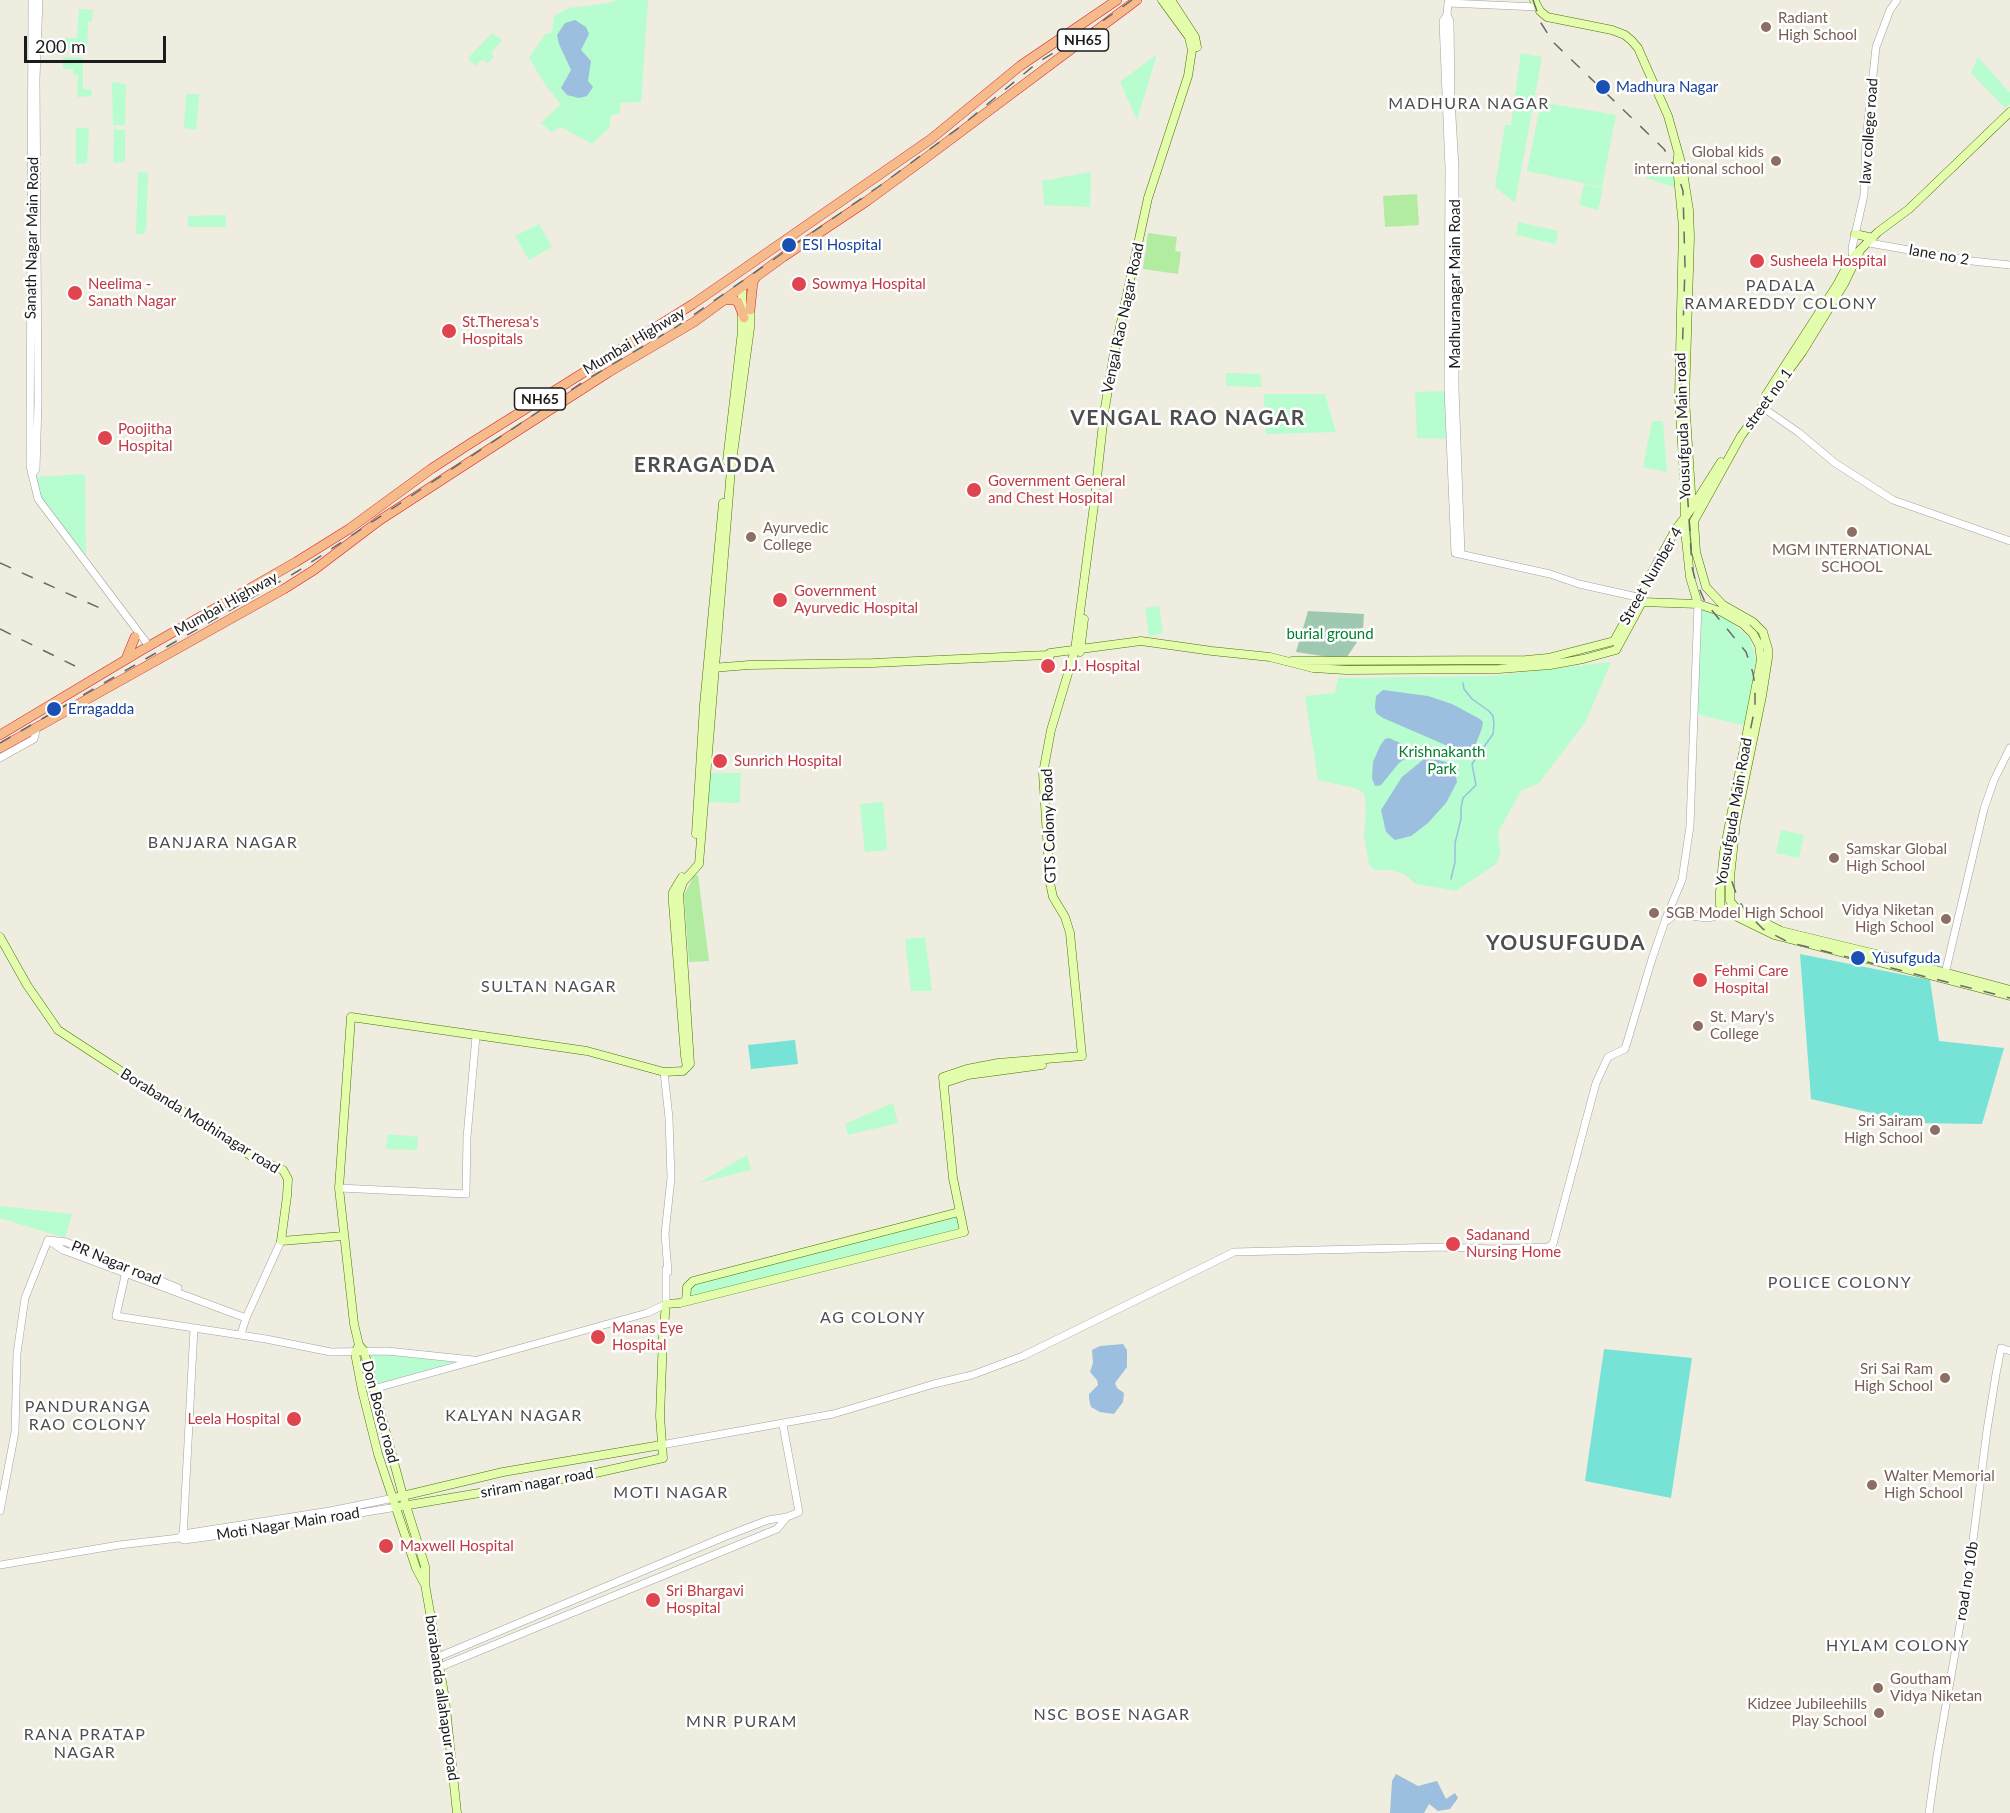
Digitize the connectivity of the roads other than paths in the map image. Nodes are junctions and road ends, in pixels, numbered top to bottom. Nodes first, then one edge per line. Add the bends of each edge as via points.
1 (32, 0) edge
2 (39, 0) edge
3 (1117, 0) edge
4 (1137, 0) edge
5 (1162, 0) edge
6 (1171, 0) edge
7 (1897, 0) edge
8 (1537, 2) edge
9 (2010, 112) edge
10 (1678, 154) junction
11 (858, 188) junction
12 (867, 201) junction
13 (1855, 234) junction
14 (1142, 240) junction
15 (1871, 241) junction
16 (1854, 260) junction
17 (2010, 265) edge
18 (750, 282) junction
19 (723, 300) junction
20 (747, 314) junction
21 (1762, 407) junction
22 (514, 416) junction
23 (523, 429) junction
24 (1736, 440) junction
25 (32, 475) junction
26 (1692, 508) junction
27 (373, 510) junction
28 (380, 520) junction
29 (1689, 520) junction
30 (2010, 541) edge
31 (1637, 597) junction
32 (1698, 604) junction
33 (1723, 609) junction
34 (128, 620) junction
35 (135, 637) junction
36 (1616, 641) junction
37 (145, 648) junction
38 (1077, 653) junction
39 (126, 659) junction
40 (712, 668) junction
41 (1763, 671) junction
42 (37, 726) junction
43 (1, 742) edge
44 (2010, 748) edge
45 (0, 758) edge
46 (1723, 910) junction
47 (0, 937) edge
48 (1945, 976) junction
49 (2010, 990) edge
50 (2010, 996) edge
51 (476, 1036) junction
52 (1627, 1041) junction
53 (664, 1072) junction
54 (339, 1188) junction
55 (959, 1212) junction
56 (344, 1236) junction
57 (281, 1242) junction
58 (126, 1270) junction
59 (683, 1302) junction
60 (668, 1307) junction
61 (246, 1318) junction
62 (194, 1328) junction
63 (241, 1334) junction
64 (359, 1349) junction
65 (2010, 1350) edge
66 (472, 1360) junction
67 (373, 1389) junction
68 (783, 1425) junction
69 (661, 1445) junction
70 (398, 1497) junction
71 (401, 1506) junction
72 (0, 1511) edge
73 (787, 1517) junction
74 (182, 1537) junction
75 (0, 1565) edge
76 (438, 1657) junction
77 (440, 1667) junction
78 (457, 1813) edge
79 (1929, 1813) edge

1 - 25 street, Sanath Nagar Main Road
2 - 25 street via 38,402 36,469
3 - 11 highway, Mumbai Highway / NH65 via 1020,66 931,138
4 - 12 highway, Mumbai Highway / NH65
5 - 14 main road, Vengal Rao Nagar Road via 1189,38 1192,50 1188,76 1152,187
6 - 14 main road, Vengal Rao Nagar Road via 1197,45 1192,75 1154,188
7 - 13 street, law college road via 1876,47 1864,195
8 - 10 main road, Yousufguda Main Road via 1547,12 1619,32 1632,41 1668,116
8 - 31 street, Madhuranagar Main Road via 1448,3 1455,168 1458,553
9 - 15 main road, street no 1
10 - 26 main road, Yousufguda Main Road via 1686,182 1690,237 1685,399
10 - 29 main road, Yousufguda Main road via 1683,228 1679,397
11 - 12 highway
11 - 22 highway, Mumbai Highway / NH65 via 693,304
12 - 18 highway, Mumbai Highway / NH65
13 - 15 main road
13 - 16 street, law college road
14 - 38 main road, Vengal Rao Nagar Road via 1107,414
15 - 16 main road, street no 1
15 - 17 street, lane no 2
16 - 21 main road, street no 1 via 1803,351
16 - 24 main road, street no 1
18 - 19 highway, Mumbai Highway / NH65
18 - 20 main road
18 - 20 highway
19 - 20 highway via 738,302
19 - 23 highway, Mumbai Highway / NH65
20 - 40 main road via 750,328 731,469
21 - 24 main road, street no 1
21 - 30 street via 1835,463 1893,500
22 - 23 highway
22 - 27 highway, Mumbai Highway / NH65
23 - 28 highway, Mumbai Highway / NH65
24 - 26 main road, street no 1
24 - 29 main road, street no 1
25 - 34 street via 38,499
26 - 29 main road, Yousufguda Main Road
27 - 28 highway
27 - 37 highway, Mumbai Highway / NH65 via 287,567
28 - 42 highway, Mumbai Highway / NH65 via 284,589
29 - 31 main road, Street Number 4 via 1676,529
29 - 32 main road, Yousufguda Main Road via 1690,577
29 - 33 main road via 1706,586
31 - 36 main road, Street Number 4
32 - 33 main road
32 - 36 main road via 1642,602
32 - 52 street via 1690,826 1682,880
33 - 41 main road, Yousufguda Main Road via 1753,634
34 - 35 street
34 - 37 street
35 - 37 street
35 - 39 highway
36 - 38 main road via 1526,660 1290,661 1145,642
37 - 39 highway, NH65
38 - 40 main road
38 - 55 main road, GTS Colony Road via 1043,773 1050,883 1071,933 1082,1056 1077,1061 943,1080
39 - 43 highway, NH65
40 - 53 main road via 704,705 695,863 673,892 687,1067 683,1071
41 - 46 main road, Yousufguda Main Road via 1724,852 1720,892
41 - 48 main road, Yousufguda Main Road via 1737,822 1730,900 1735,907 1781,931
42 - 43 highway, Mumbai Highway / NH65
42 - 45 street via 34,739
44 - 48 street via 1984,809
46 - 48 main road, Yousufguda Main Road via 1774,935
46 - 52 street via 1716,916 1700,918 1680,913 1668,920
47 - 57 main road, Borabanda Mothinagar road via 58,1030 252,1156 283,1170 288,1187
48 - 49 main road, Yousufguda Main Road
48 - 50 main road, Yousufguda Main Road
51 - 53 main road via 587,1051
51 - 54 street via 466,1194
51 - 54 main road via 351,1017
52 - 68 street via 1623,1050 1608,1056 1596,1083 1553,1245 1234,1252 1023,1356 972,1375
53 - 60 street via 672,1178 665,1234
54 - 56 main road
55 - 59 main road via 693,1281
55 - 59 main road via 964,1232
56 - 57 main road
56 - 64 main road
57 - 61 street, Borabanda Mothinagar road
58 - 61 street, PR Nagar road
58 - 62 street via 116,1316
58 - 72 street, PR Nagar road via 63,1250 48,1240 25,1298 17,1353 15,1432
59 - 60 main road
60 - 66 street
60 - 69 main road via 663,1346
61 - 63 street, Borabanda Mothinagar road
62 - 63 street
62 - 74 street
63 - 64 street via 331,1352
64 - 66 street
64 - 67 main road, Don Bosco road
64 - 70 main road, Don Bosco road via 362,1390 378,1454
65 - 79 street, road no 10b via 2001,1348
66 - 67 street
67 - 70 main road, Don Bosco road
68 - 69 street
68 - 73 street via 799,1512
69 - 70 main road, sriram nagar road via 504,1472
69 - 71 main road, sriram nagar road via 663,1458
70 - 71 main road, borabanda allahapur road
70 - 74 street, Moti Nagar Main road
71 - 74 street, Moti Nagar Main road
71 - 76 main road, borabanda allahapur road via 424,1566
73 - 76 street via 724,1537
73 - 77 street via 777,1529
74 - 75 street, Moti Nagar Main road
76 - 77 main road, borabanda allahapur road
77 - 78 main road, borabanda allahapur road

